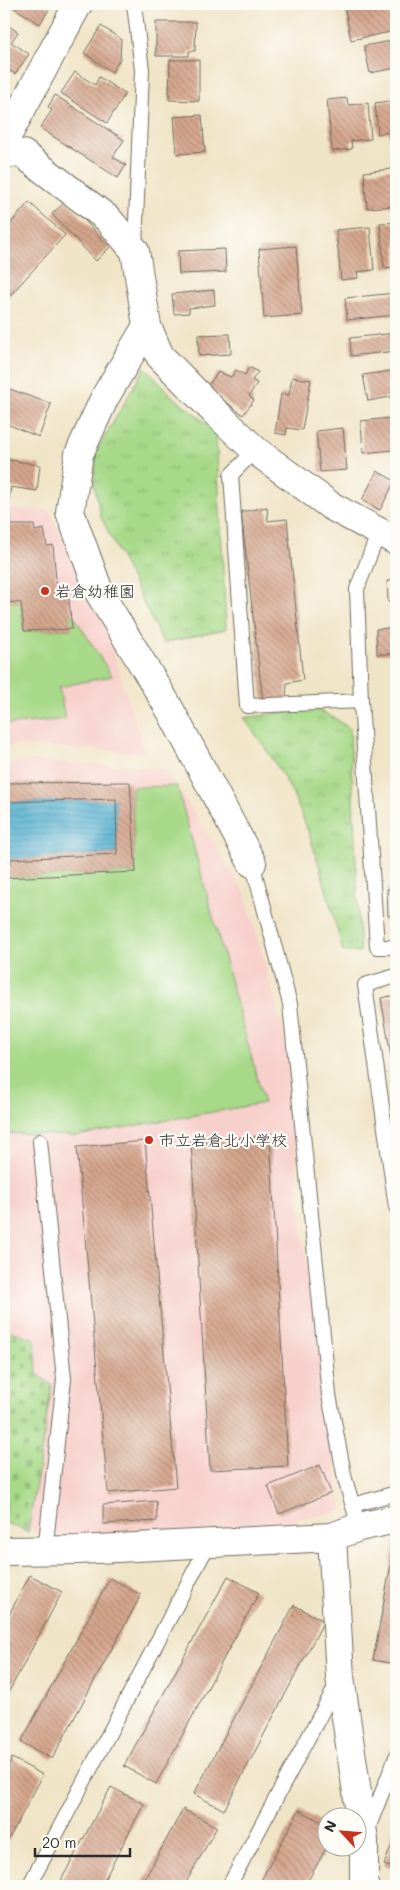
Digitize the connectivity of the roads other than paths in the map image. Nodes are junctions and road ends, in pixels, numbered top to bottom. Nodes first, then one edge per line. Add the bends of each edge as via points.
1 (78, 4) edge
2 (134, 4) edge
3 (4, 142) edge
4 (4, 152) edge
5 (135, 251) junction
6 (147, 326) junction
7 (256, 450) junction
8 (388, 536) edge
9 (361, 701) junction
10 (252, 863) joint
11 (396, 947) edge
12 (396, 976) edge
13 (40, 1141) dead end
14 (396, 1207) edge
15 (396, 1493) edge
16 (356, 1516) junction
17 (396, 1519) edge
18 (332, 1537) junction
19 (209, 1543) junction
20 (45, 1551) junction
21 (6, 1554) edge
22 (340, 1677) junction
23 (396, 1757) edge
24 (359, 1808) edge
25 (368, 1830) edge
26 (364, 1858) edge
27 (29, 1886) edge
28 (229, 1886) edge
29 (364, 1886) edge

1 - 3 street
2 - 5 lane via 142,70
4 - 5 street via 23,154 108,219
5 - 6 street
6 - 7 street via 160,356
6 - 10 street via 105,397 78,454 70,512 100,594 168,706
7 - 8 street via 331,506
7 - 9 lane via 231,475 247,706
8 - 9 lane via 356,589
9 - 11 lane via 377,947
10 - 16 lane via 290,1004 330,1395 345,1479
12 - 14 lane via 365,985
13 - 20 lane via 64,1379
15 - 16 lane
16 - 17 street
16 - 18 street
18 - 19 street
18 - 22 street
19 - 20 street
19 - 27 lane
20 - 21 street
22 - 24 street
22 - 28 lane
23 - 25 lane
26 - 29 street

